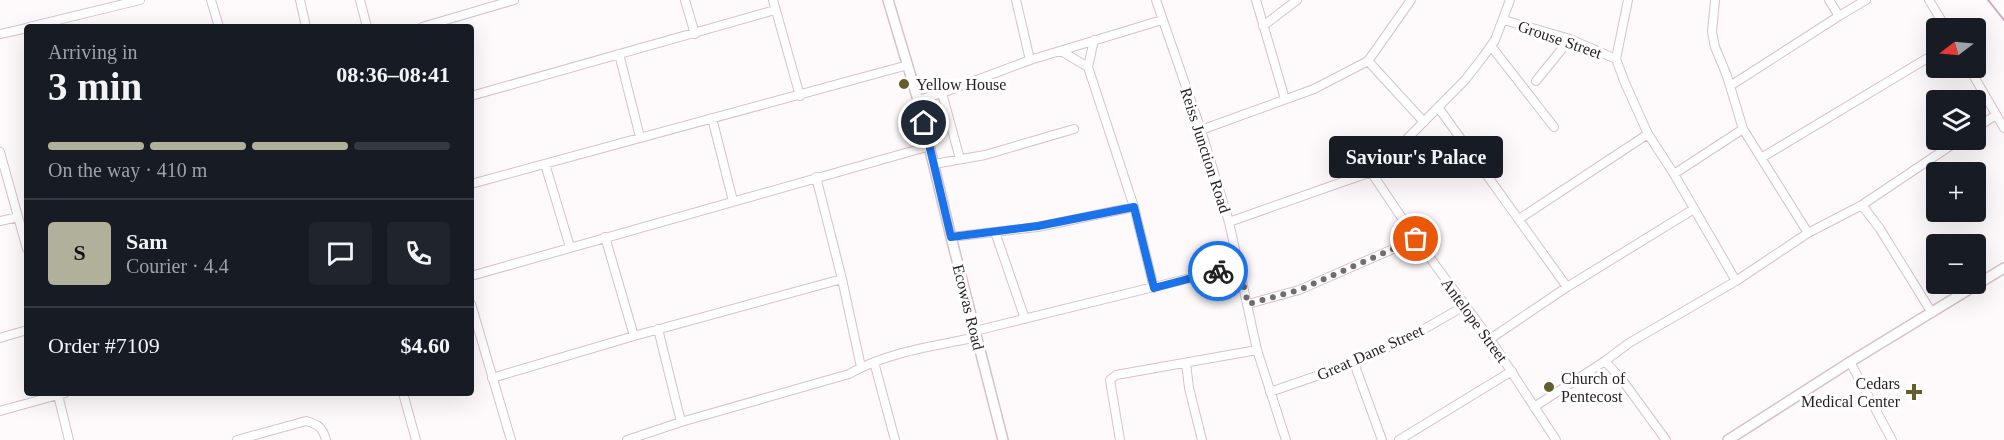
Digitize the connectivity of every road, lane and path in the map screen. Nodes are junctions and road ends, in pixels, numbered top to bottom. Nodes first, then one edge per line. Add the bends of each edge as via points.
1 (140, 0) edge
2 (212, 0) edge
3 (300, 0) edge
4 (360, 0) edge
5 (685, 0) edge
6 (773, 0) edge
7 (888, 0) edge
8 (1016, 0) edge
9 (1156, 0) edge
10 (1256, 0) edge
11 (1297, 0) edge
12 (1411, 0) edge
13 (1510, 0) edge
14 (1628, 0) edge
15 (1715, 0) edge
16 (1829, 0) edge
17 (1866, 0) edge
18 (1929, 0) edge
19 (508, 1) edge
20 (114, 3) edge
21 (775, 10) junction
22 (1839, 16) junction
23 (1940, 18) edge
24 (1162, 20) junction
25 (1504, 20) junction
26 (53, 24) edge
27 (218, 24) edge
28 (305, 24) edge
29 (366, 24) edge
30 (432, 24) edge
31 (1263, 26) junction
32 (24, 28) edge
33 (0, 34) edge
34 (695, 34) junction
35 (1570, 39) junction
36 (1094, 40) junction
37 (1491, 45) junction
38 (1061, 51) junction
39 (619, 54) junction
40 (1616, 59) junction
41 (1926, 59) edge
42 (1030, 60) junction
43 (1368, 62) junction
44 (908, 65) junction
45 (1089, 67) junction
46 (1975, 78) edge
47 (1536, 81) dead end
48 (1730, 86) junction
49 (942, 93) junction
50 (474, 95) edge
51 (800, 96) junction
52 (1285, 99) junction
53 (918, 100) junction
54 (1438, 107) junction
55 (1996, 115) junction
56 (712, 118) junction
57 (1424, 122) junction
58 (1986, 122) edge
59 (1554, 127) dead end
60 (2004, 128) edge
61 (1074, 129) dead end
62 (1743, 129) junction
63 (1201, 130) junction
64 (1648, 134) junction
65 (640, 137) junction
66 (930, 146) junction
67 (1944, 150) edge
68 (0, 152) edge
69 (1761, 158) junction
70 (960, 159) junction
71 (545, 164) junction
72 (934, 164) junction
73 (1371, 172) junction
74 (1674, 174) junction
75 (816, 177) junction
76 (474, 183) edge
77 (733, 201) junction
78 (1862, 205) junction
79 (1134, 207) junction
80 (1694, 209) junction
81 (18, 217) junction
82 (1518, 219) junction
83 (0, 221) edge
84 (1229, 222) junction
85 (995, 232) junction
86 (1808, 233) junction
87 (605, 237) junction
88 (951, 237) junction
89 (24, 238) edge
90 (1416, 239) junction
91 (570, 248) junction
92 (1239, 266) junction
93 (2004, 268) edge
94 (474, 275) edge
95 (842, 279) junction
96 (1736, 281) junction
97 (1567, 287) junction
98 (1154, 288) junction
99 (1248, 304) junction
100 (1466, 305) junction
101 (1932, 313) junction
102 (474, 315) edge
103 (1025, 319) junction
104 (658, 329) junction
105 (24, 331) edge
106 (976, 334) junction
107 (634, 336) junction
108 (0, 338) edge
109 (1490, 339) junction
110 (1257, 350) junction
111 (1605, 361) junction
112 (874, 362) junction
113 (1850, 362) junction
114 (1186, 363) junction
115 (1354, 363) junction
116 (861, 367) junction
117 (1512, 371) junction
118 (492, 378) junction
119 (1270, 392) junction
120 (55, 396) edge
121 (62, 396) edge
122 (404, 396) edge
123 (1534, 407) junction
124 (0, 411) edge
125 (681, 422) junction
126 (638, 438) edge
127 (1553, 439) edge
128 (69, 440) edge
129 (239, 440) edge
130 (326, 440) edge
131 (416, 440) edge
132 (512, 440) edge
133 (627, 440) edge
134 (895, 440) edge
135 (1003, 440) edge
136 (1120, 440) edge
137 (1202, 440) edge
138 (1286, 440) edge
139 (1382, 440) edge
140 (1399, 440) edge
141 (1666, 440) edge
142 (1728, 440) edge
143 (1892, 440) edge

1 - 20 street
2 - 27 street
3 - 28 street
4 - 29 street
5 - 34 street
6 - 21 street
7 - 44 street, Ecowas Road
8 - 42 street
9 - 24 street, Reiss Junction Road
10 - 31 street
11 - 31 street
12 - 43 street
13 - 25 street
14 - 40 street
15 - 48 street via 1712,32
16 - 22 street
17 - 22 street
18 - 23 street
19 - 30 street
20 - 26 street
21 - 34 street
21 - 51 street
22 - 48 street
24 - 36 street
24 - 63 street, Reiss Junction Road
25 - 35 street, Grouse Street
25 - 37 street
31 - 52 street
32 - 33 street
34 - 39 street
35 - 40 street, Grouse Street
35 - 47 street
36 - 38 street
36 - 45 street
37 - 54 street
37 - 59 street
38 - 42 street
38 - 45 street
39 - 50 street
39 - 65 street
40 - 64 street
41 - 69 street
42 - 49 street
43 - 52 street
43 - 57 street
44 - 51 street
44 - 53 street, Ecowas Road
45 - 79 street
46 - 55 street
48 - 62 street
49 - 53 street
49 - 70 street
51 - 56 street
52 - 63 street
53 - 66 street, Ecowas Road
54 - 57 street
54 - 82 street
55 - 58 street
55 - 60 street
56 - 65 street
56 - 77 street
57 - 73 street
61 - 70 street
62 - 69 street
62 - 74 street
63 - 84 street, Reiss Junction Road
64 - 74 street
64 - 82 street
65 - 71 street
66 - 72 street, Ecowas Road
66 - 75 street
67 - 78 street
68 - 81 street
69 - 86 street
70 - 72 street
71 - 76 street
71 - 91 street
72 - 88 street, Ecowas Road
73 - 84 street
73 - 90 street, Antelope Street
74 - 80 street
75 - 77 street
75 - 95 street
77 - 87 street
78 - 86 street
78 - 101 street
79 - 85 street
79 - 98 street
80 - 96 street
80 - 97 street
81 - 83 street
81 - 89 street
82 - 97 street
84 - 92 street, Reiss Junction Road
85 - 88 street
85 - 103 street
86 - 96 street
87 - 91 street
87 - 107 street
88 - 106 street, Ecowas Road
90 - 99 street via 1299,290
90 - 100 street, Antelope Street
91 - 94 street
92 - 98 street
92 - 99 street, Reiss Junction Road
93 - 101 street
95 - 104 street
95 - 116 street
96 - 111 street via 1662,322
97 - 109 street
98 - 103 street
99 - 110 street, Reiss Junction Road
100 - 109 street, Antelope Street
100 - 115 street, Great Dane Street
101 - 113 street
102 - 118 street
103 - 106 street
104 - 107 street
104 - 125 street
105 - 108 street
106 - 112 street
106 - 135 street, Ecowas Road
107 - 118 street
109 - 117 street, Antelope Street
110 - 114 street
110 - 119 street, Reiss Junction Road
111 - 123 street
111 - 141 street
112 - 116 street
112 - 134 street
113 - 142 street
113 - 143 street
114 - 136 street via 1125,372 1110,380
114 - 137 street
115 - 119 street, Great Dane Street
115 - 139 street
116 - 125 street via 849,374
117 - 123 street, Antelope Street
117 - 140 street
118 - 132 street
119 - 138 street, Reiss Junction Road
120 - 124 street
121 - 128 street
122 - 131 street
123 - 127 street, Antelope Street
125 - 126 street
126 - 133 street
129 - 130 street via 306,421 317,424

